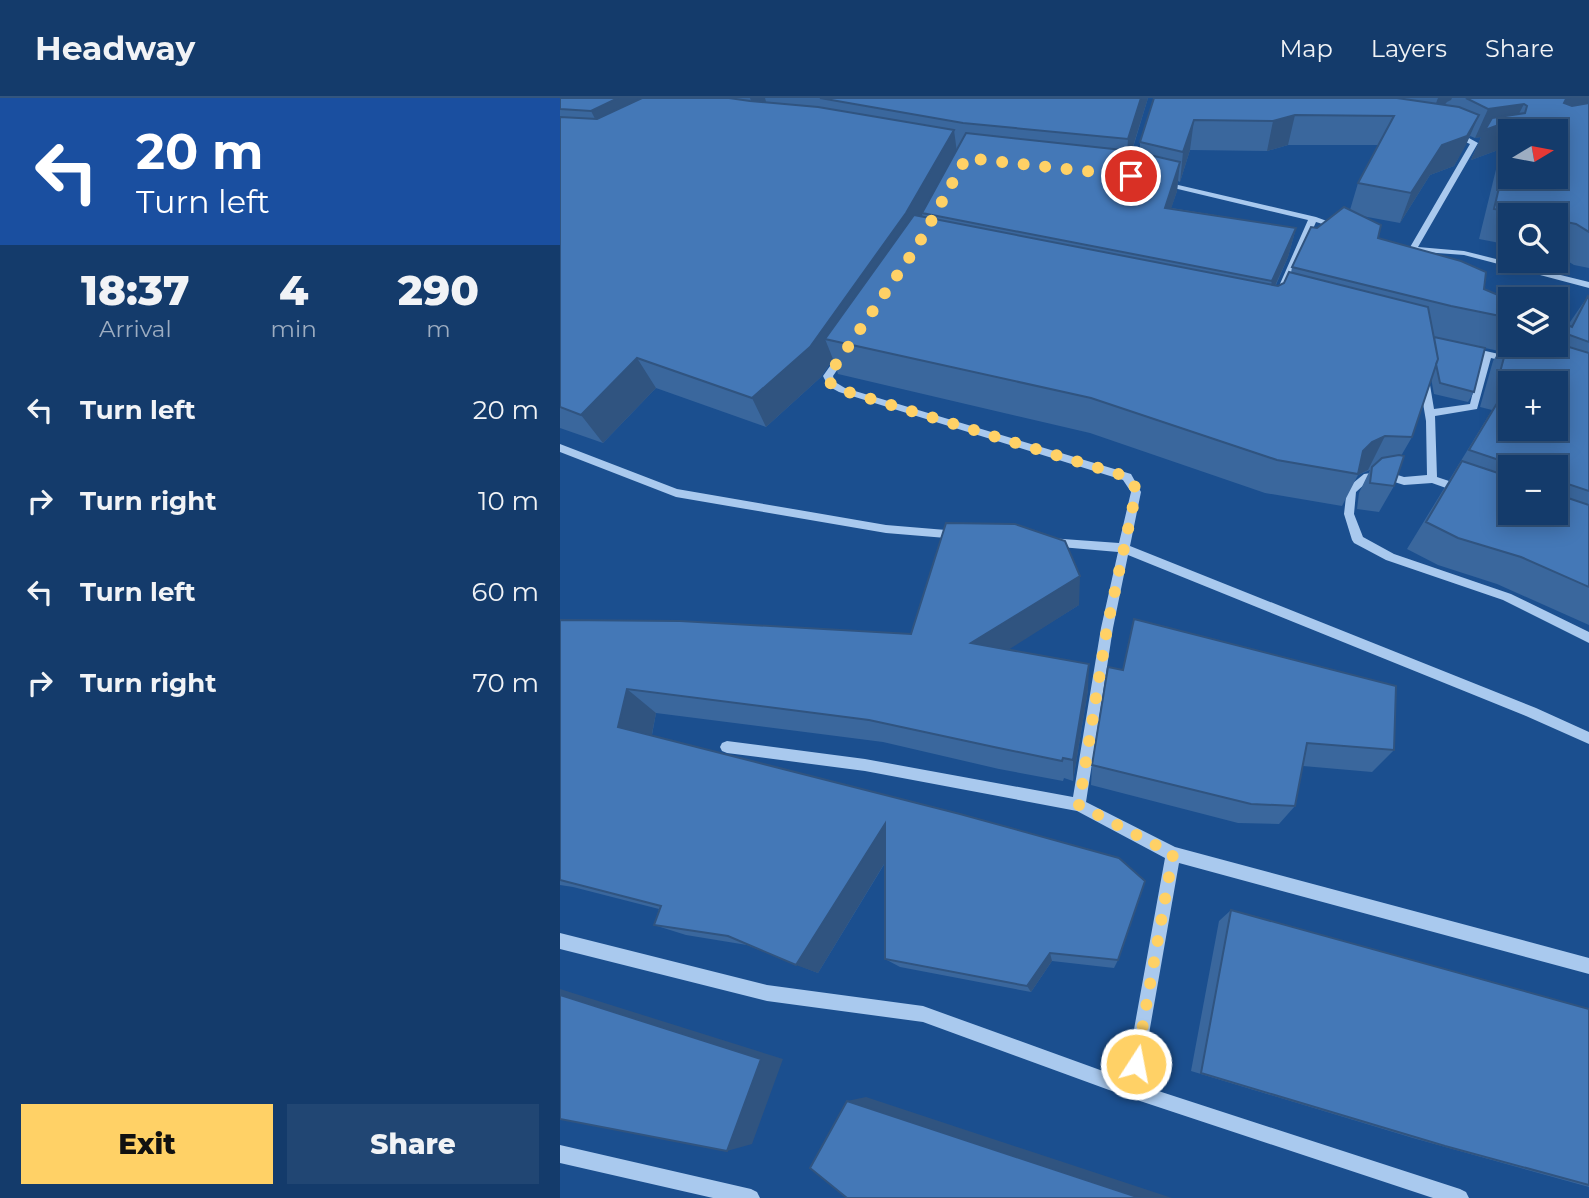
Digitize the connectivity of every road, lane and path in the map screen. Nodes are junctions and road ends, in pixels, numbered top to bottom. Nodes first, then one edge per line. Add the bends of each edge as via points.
1 (1450, 132) edge
2 (1486, 142) edge
3 (1474, 144) junction
4 (1157, 182) edge
5 (1313, 219) junction
6 (1350, 230) edge
7 (1401, 246) edge
8 (1413, 249) junction
9 (1589, 285) edge
10 (1289, 305) edge
11 (851, 343) edge
12 (1461, 349) edge
13 (1487, 354) junction
14 (1522, 362) edge
15 (1422, 363) edge
16 (1429, 413) junction
17 (560, 448) edge
18 (1432, 480) junction
19 (1471, 493) edge
20 (966, 535) edge
21 (1032, 541) edge
22 (1124, 548) junction
23 (1589, 638) edge
24 (1589, 738) edge
25 (727, 747) dead end
26 (1079, 805) junction
27 (1173, 854) junction
28 (560, 941) edge
29 (1589, 966) edge
30 (1131, 1090) junction
31 (560, 1154) edge
32 (751, 1198) edge
33 (1460, 1198) edge

1 - 3 street
2 - 3 street
3 - 8 street
4 - 5 street
5 - 6 street
5 - 10 street via 1276,302
7 - 8 street
8 - 9 street via 1464,253
11 - 22 street via 828,376 831,384 842,390 1128,477 1136,492
12 - 13 street
13 - 14 street
13 - 16 street via 1474,407
15 - 16 street
16 - 18 street
17 - 20 street via 676,493 886,529
18 - 19 street
18 - 23 street via 1404,481 1385,475 1364,478 1351,491 1349,514 1358,540 1390,556 1507,597
21 - 22 street
22 - 24 street
22 - 26 street
25 - 26 street via 865,765
26 - 27 street
27 - 29 street
27 - 30 street
28 - 30 street via 768,993 923,1014
30 - 33 street
31 - 32 street

